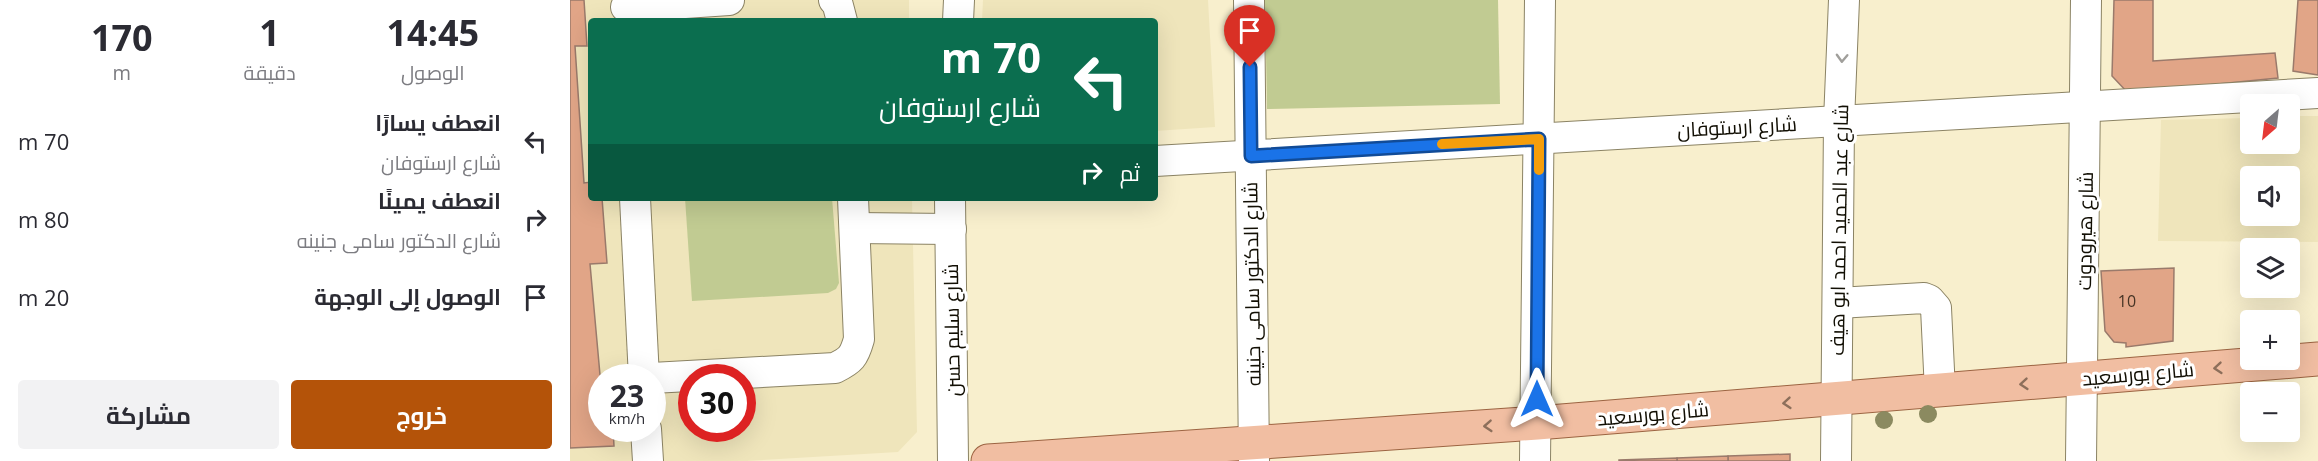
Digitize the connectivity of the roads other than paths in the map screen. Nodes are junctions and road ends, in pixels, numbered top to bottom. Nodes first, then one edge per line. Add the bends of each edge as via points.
1 (729, 0) edge
2 (834, 0) edge
3 (959, 0) edge
4 (1249, 0) edge
5 (1540, 0) edge
6 (1844, 0) edge
7 (2086, 0) edge
8 (626, 9) edge
9 (841, 18) edge
10 (958, 18) edge
11 (2318, 93) edge
12 (2086, 107) junction
13 (1839, 121) junction
14 (1539, 139) junction
15 (1251, 156) junction
16 (1158, 161) edge
17 (635, 201) edge
18 (853, 201) edge
19 (950, 201) edge
20 (855, 228) junction
21 (951, 229) junction
22 (1838, 303) junction
23 (2318, 359) edge
24 (643, 364) edge
25 (666, 377) edge
26 (2083, 379) junction
27 (1940, 391) junction
28 (1838, 399) junction
29 (1537, 423) junction
30 (647, 442) edge
31 (1254, 452) edge
32 (648, 461) edge
33 (953, 461) edge
34 (988, 461) edge
35 (1535, 461) edge
36 (1836, 461) edge
37 (2082, 461) edge

1 - 8 street
2 - 9 street
3 - 10 street
4 - 15 street, شارع الدكتور سامى جنينه
5 - 14 street
6 -> 13 street, شارع عبد الحميد احمد ابو هيف
7 - 12 street, شارع هيرودوت
11 - 12 street, شارع ارستوفان
12 - 13 street, شارع ارستوفان
12 - 26 street, شارع هيرودوت
13 - 14 street, شارع ارستوفان
13 - 22 street, شارع عبد الحميد احمد ابو هيف
14 - 15 street, شارع ارستوفان
14 - 29 street
15 - 16 street, شارع ارستوفان
15 - 31 street, شارع الدكتور سامى جنينه
17 - 24 street
18 - 20 street
19 - 21 street, شارع سليم حسن
20 - 21 street
20 - 25 street via 858,339 849,361 835,369
21 - 33 street, شارع سليم حسن
22 - 27 street via 1924,298 1933,303
22 - 28 street, شارع عبد الحميد احمد ابو هيف
23 -> 26 main road, شارع بورسعيد
26 -> 27 main road, شارع بورسعيد
26 - 37 street, شارع هيرودوت
27 - 28 main road, شارع بورسعيد
28 -> 29 main road, شارع بورسعيد
28 - 36 street, شارع عبد الحميد احمد ابو هيف
29 -> 31 main road, شارع بورسعيد
29 - 35 street
30 - 32 street
31 - 34 main road, شارع بورسعيد

